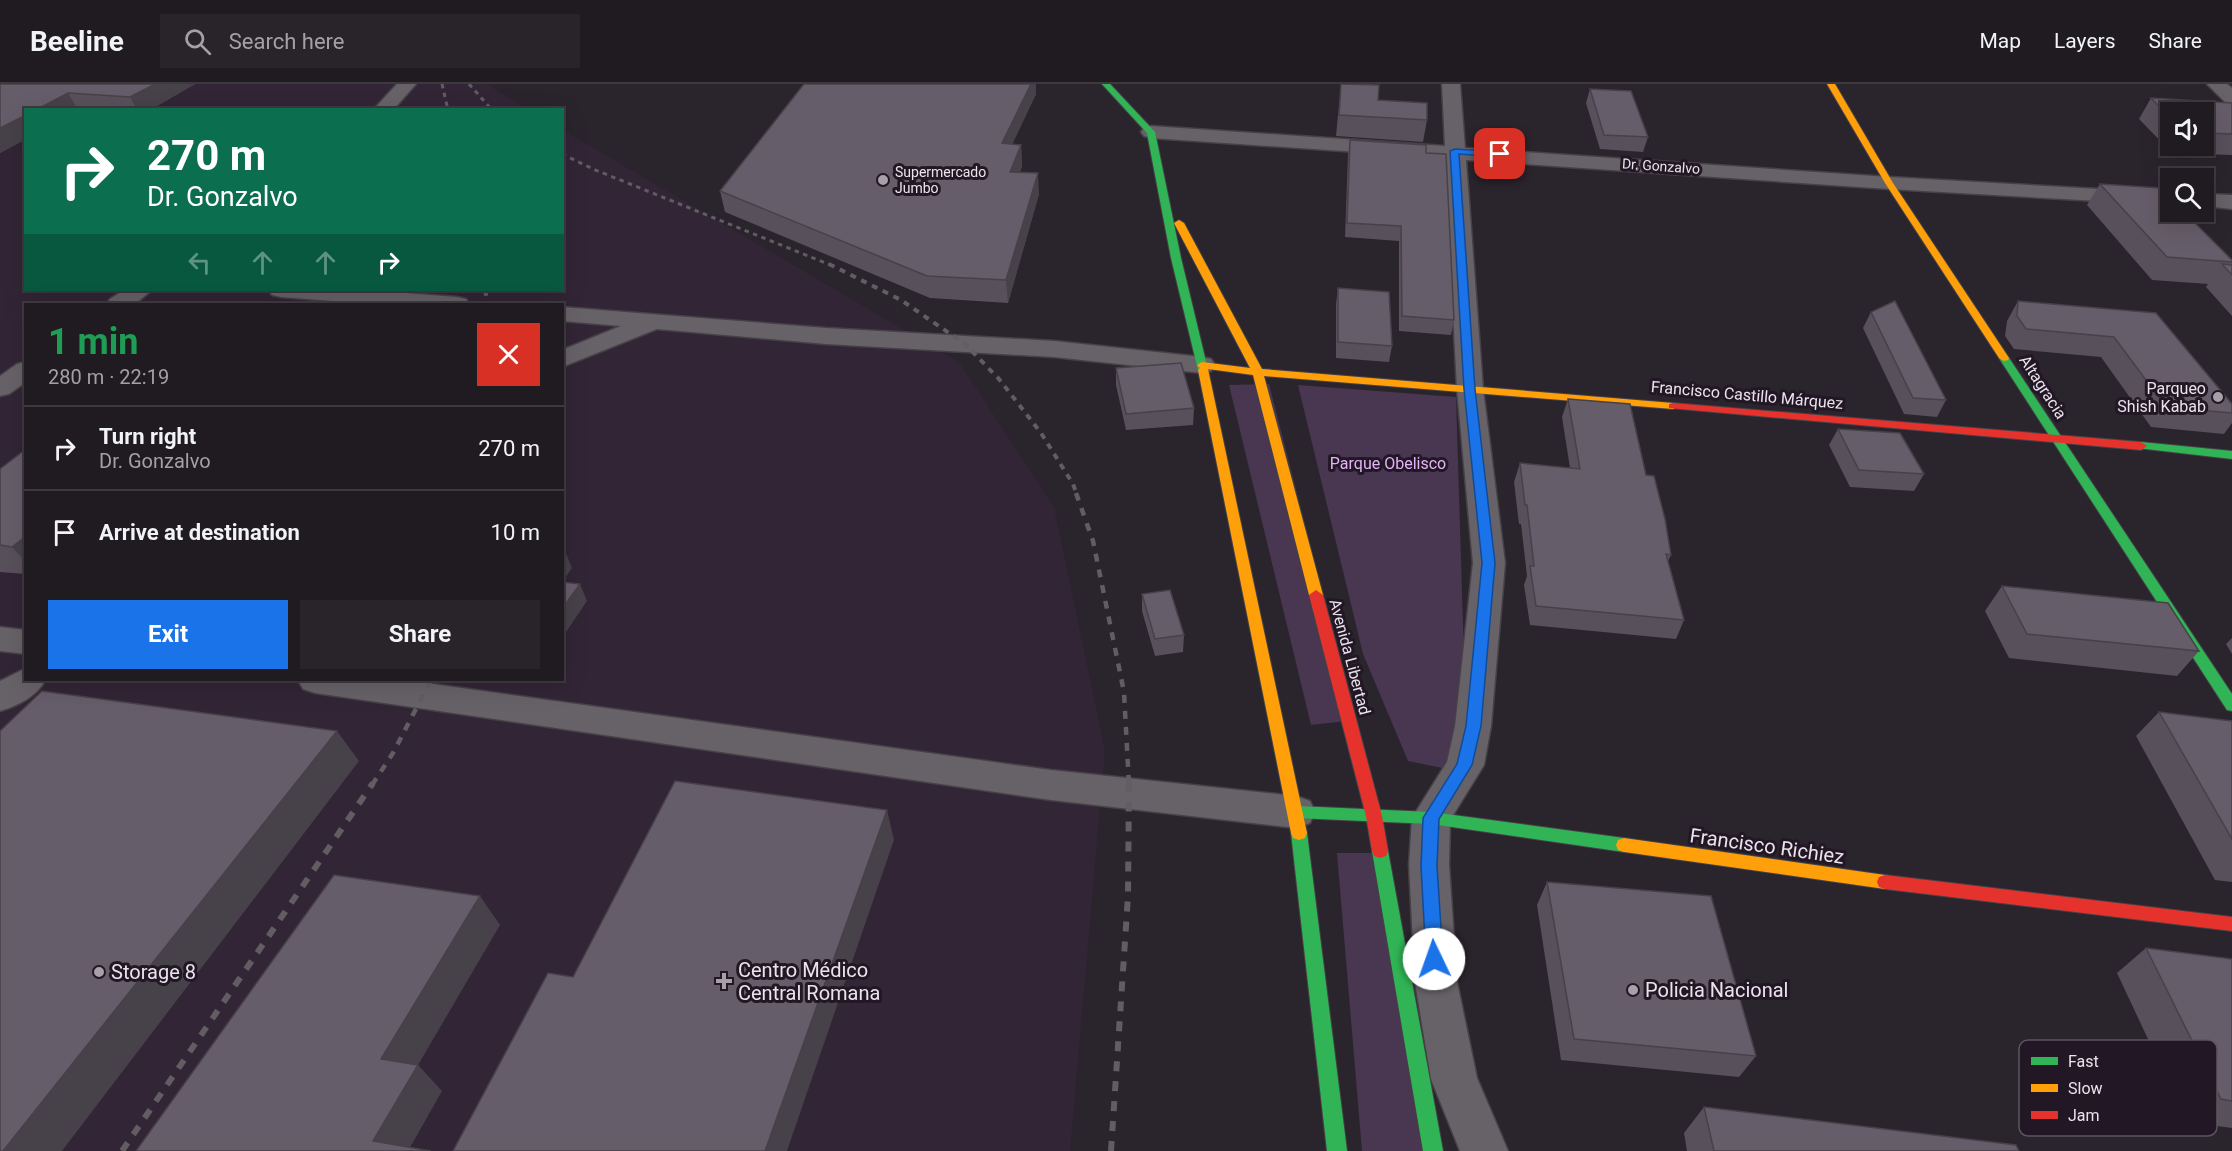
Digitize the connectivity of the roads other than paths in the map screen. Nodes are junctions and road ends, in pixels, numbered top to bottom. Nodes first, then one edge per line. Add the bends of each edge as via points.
1 (407, 84) edge
2 (1106, 84) edge
3 (1451, 84) edge
4 (1831, 84) edge
5 (2216, 84) edge
6 (2232, 98) edge
7 (384, 108) edge
8 (1151, 132) junction
9 (1455, 151) junction
10 (1889, 183) junction
11 (1164, 195) junction
12 (2160, 198) edge
13 (2214, 201) edge
14 (2232, 202) edge
15 (138, 291) edge
16 (294, 291) edge
17 (120, 303) edge
18 (444, 303) edge
19 (564, 314) edge
20 (655, 322) junction
21 (564, 357) edge
22 (1202, 364) junction
23 (24, 371) edge
24 (1258, 372) junction
25 (0, 388) edge
26 (1470, 389) junction
27 (2056, 437) junction
28 (2232, 455) edge
29 (0, 639) edge
30 (24, 642) edge
31 (26, 681) edge
32 (322, 681) edge
33 (0, 698) edge
34 (2232, 706) edge
35 (1296, 812) junction
36 (1374, 816) junction
37 (1431, 818) junction
38 (2232, 924) edge
39 (1337, 1151) edge
40 (1433, 1151) edge
41 (1484, 1151) edge

1 - 7 street
2 - 8 main road
3 - 9 street
4 - 10 main road, Altagracia
5 - 6 street
8 - 9 street, Dr. Gonzalvo
8 - 11 main road, Avenida Libertad
9 - 10 street, Dr. Gonzalvo
9 - 26 street
10 - 12 street, Dr. Gonzalvo
10 - 27 main road, Altagracia
11 - 22 main road, Avenida Libertad
11 - 24 main road, Avenida Libertad
13 - 14 street
15 - 17 street
16 - 18 street
19 - 20 street
20 - 21 street
20 - 22 street via 1054,349
22 - 24 main road, Francisco Castillo Márquez
22 - 35 main road, Avenida Libertad
23 - 25 street
24 - 26 main road, Francisco Castillo Márquez
24 - 36 main road, Avenida Libertad
26 - 27 main road, Francisco Castillo Márquez
26 - 37 street via 1489,563 1473,726 1465,765
27 - 28 main road, Francisco Castillo Márquez
27 - 34 main road, Altagracia
29 - 30 street
31 - 33 street
32 - 35 street via 1051,785
35 - 36 main road, Francisco Richiez
35 - 39 main road, Avenida Libertad
36 - 37 main road, Francisco Richiez
36 - 40 main road, Avenida Libertad
37 - 38 main road, Francisco Richiez via 1901,884
37 - 41 street via 1429,866 1436,982 1454,1079

